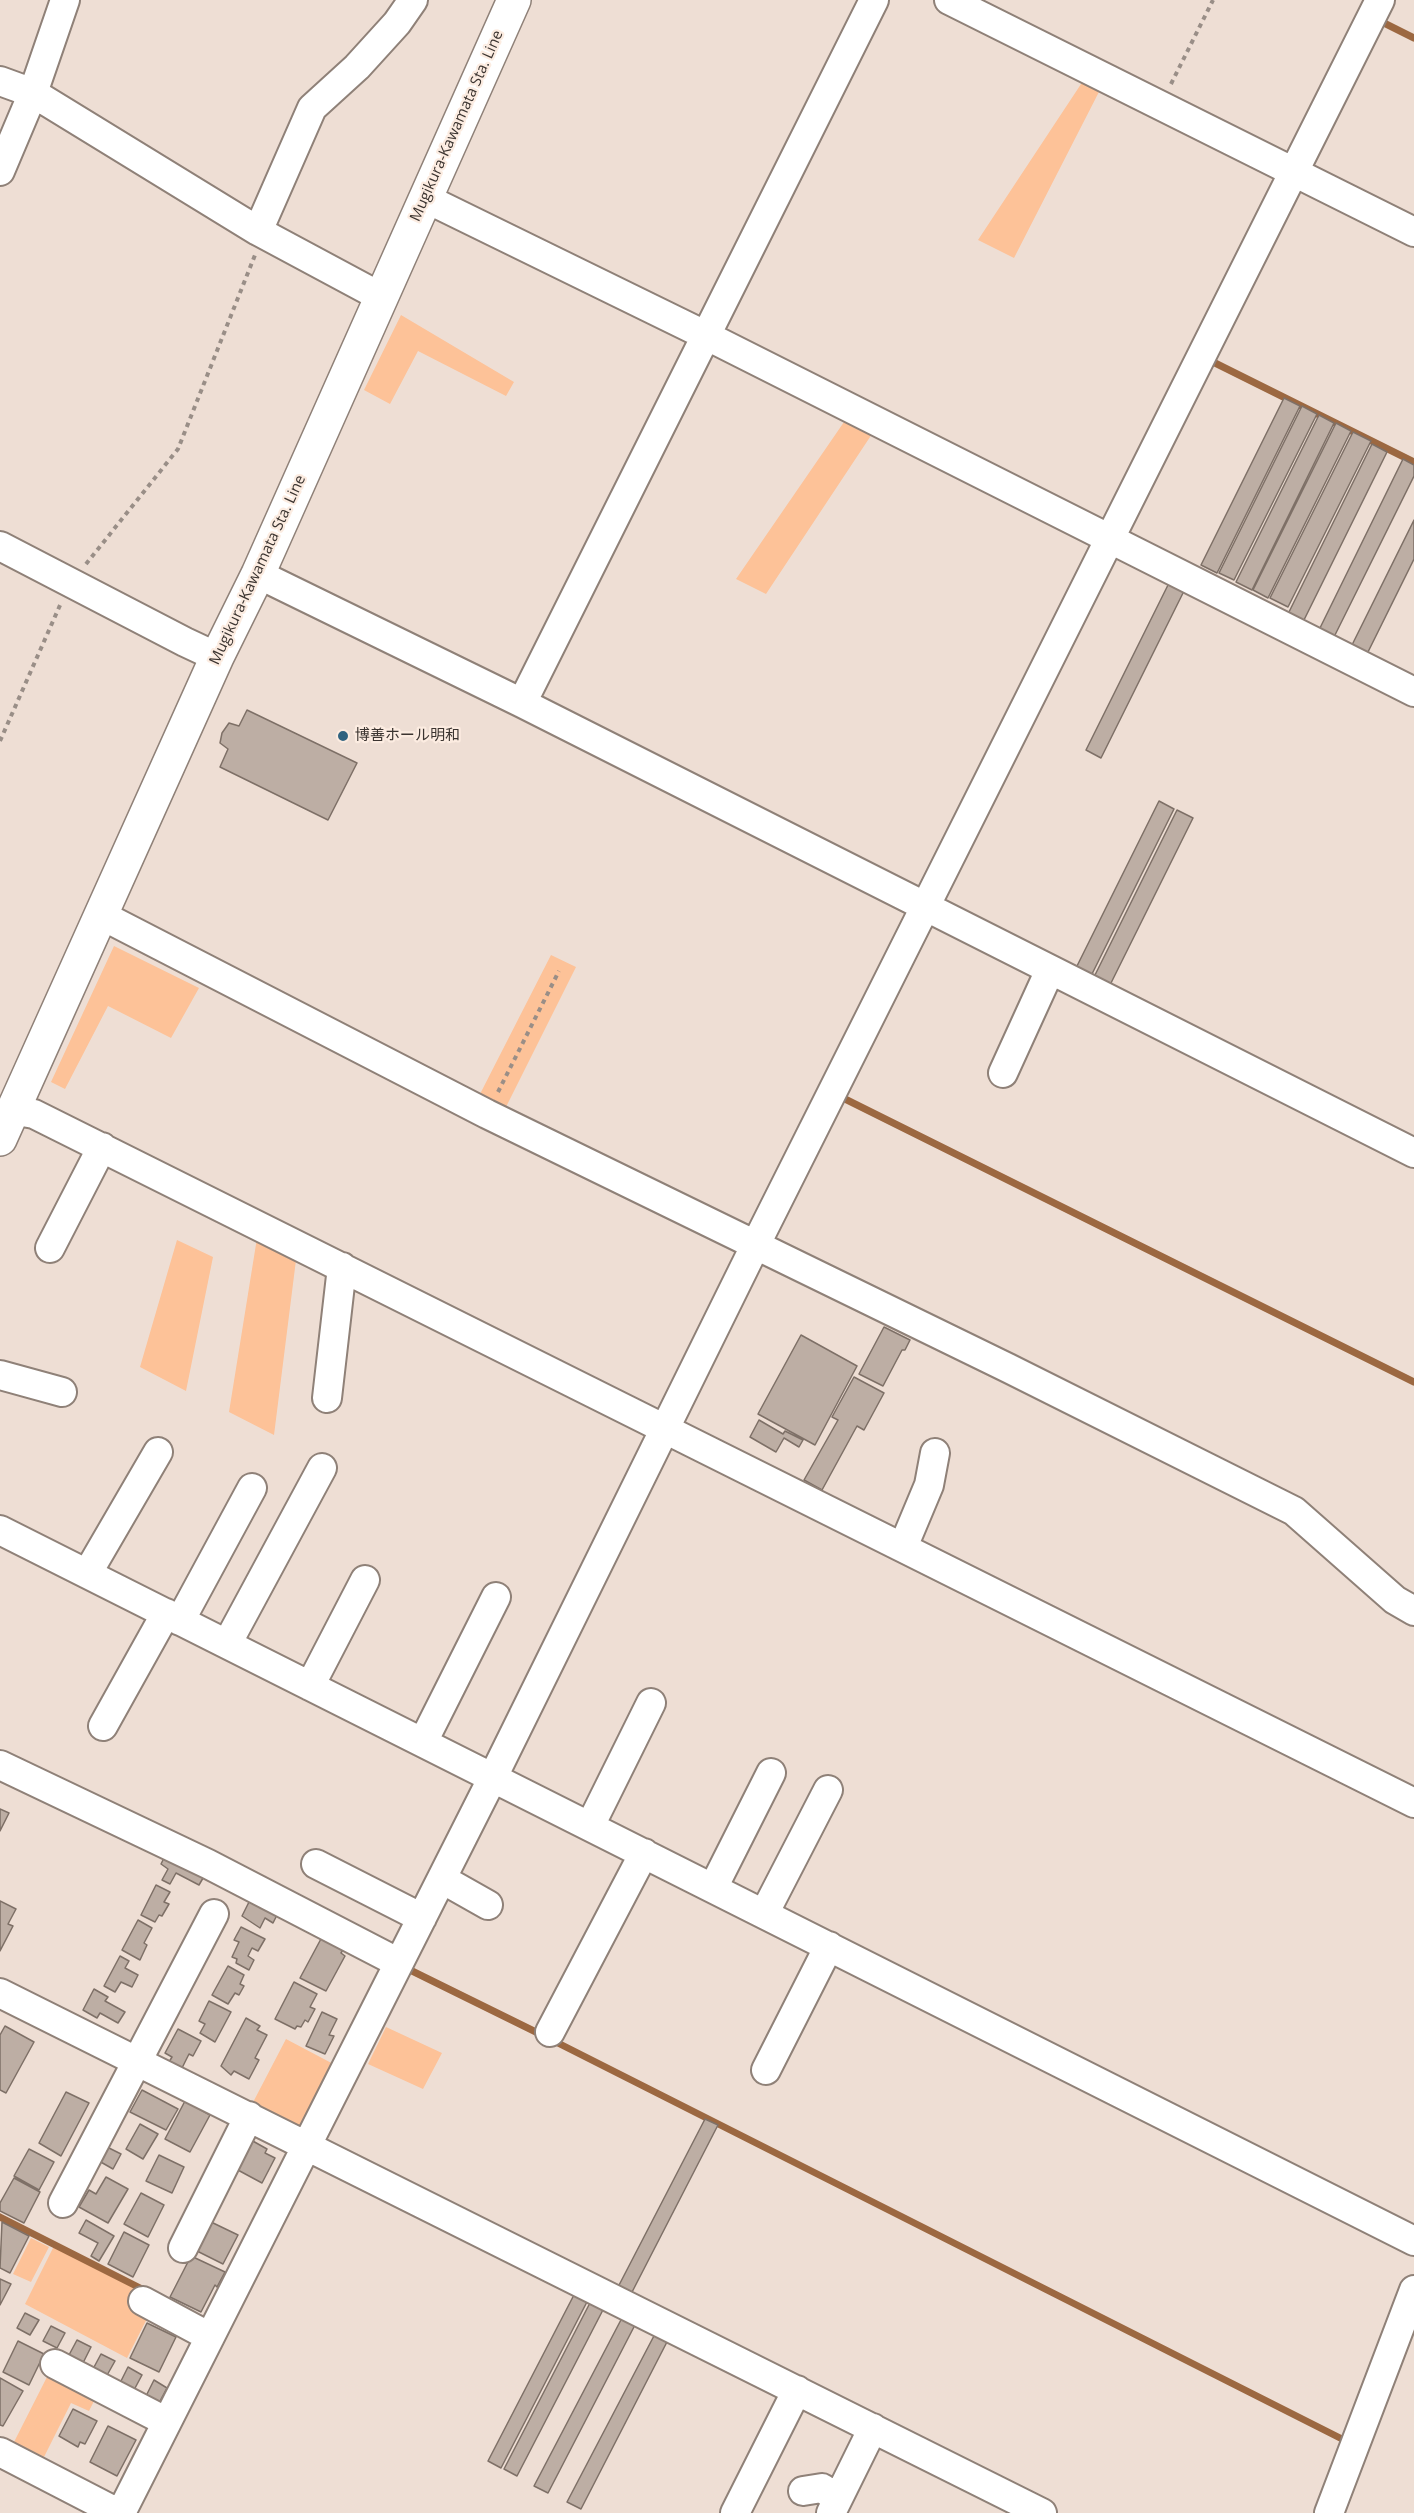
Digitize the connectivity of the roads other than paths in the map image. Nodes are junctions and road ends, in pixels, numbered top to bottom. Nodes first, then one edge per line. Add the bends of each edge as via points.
1 (65, 0) edge
2 (413, 0) edge
3 (514, 0) edge
4 (874, 0) edge
5 (949, 0) edge
6 (1380, 0) edge
7 (0, 81) edge
8 (33, 93) junction
9 (0, 171) edge
10 (1295, 172) junction
11 (425, 198) junction
12 (258, 231) junction
13 (1414, 232) edge
14 (381, 297) junction
15 (705, 335) junction
16 (1110, 540) junction
17 (0, 546) edge
18 (258, 574) junction
19 (217, 657) junction
20 (1414, 692) edge
21 (522, 704) junction
22 (926, 908) junction
23 (101, 915) junction
24 (1050, 970) junction
25 (1003, 1073) dead end
26 (4, 1121) edge
27 (102, 1147) junction
28 (1414, 1153) edge
29 (755, 1246) junction
30 (50, 1248) dead end
31 (342, 1267) junction
32 (0, 1375) edge
33 (62, 1392) dead end
34 (327, 1398) dead end
35 (667, 1428) junction
36 (158, 1452) dead end
37 (935, 1453) dead end
38 (322, 1468) dead end
39 (252, 1488) dead end
40 (0, 1530) edge
41 (903, 1547) junction
42 (87, 1574) junction
43 (365, 1580) dead end
44 (496, 1597) dead end
45 (1414, 1611) edge
46 (173, 1617) junction
47 (227, 1644) junction
48 (310, 1686) junction
49 (651, 1703) dead end
50 (103, 1726) dead end
51 (423, 1742) junction
52 (0, 1765) edge
53 (771, 1773) dead end
54 (493, 1777) junction
55 (828, 1790) dead end
56 (1414, 1803) edge
57 (590, 1826) junction
58 (644, 1853) junction
59 (316, 1864) dead end
60 (442, 1879) junction
61 (713, 1888) junction
62 (488, 1905) dead end
63 (214, 1914) dead end
64 (765, 1914) junction
65 (422, 1918) junction
66 (829, 1946) junction
67 (399, 1963) junction
68 (0, 1993) edge
69 (550, 2032) dead end
70 (137, 2061) junction
71 (766, 2070) dead end
72 (249, 2116) junction
73 (308, 2145) junction
74 (63, 2203) dead end
75 (1414, 2241) edge
76 (183, 2248) dead end
77 (1414, 2290) edge
78 (143, 2301) dead end
79 (210, 2337) junction
80 (55, 2364) dead end
81 (798, 2390) junction
82 (167, 2422) junction
83 (873, 2428) junction
84 (0, 2452) edge
85 (803, 2491) dead end
86 (834, 2506) edge
87 (120, 2513) edge
88 (735, 2513) edge
89 (1042, 2513) edge
90 (1329, 2513) edge

1 - 8 street
2 - 12 street via 357,66 312,108
3 - 11 main road, Mugikura-Kawamata Sta. Line
4 - 15 street
5 - 10 street
6 - 10 street
7 - 8 street
8 - 9 street
8 - 12 street
10 - 13 street
10 - 16 street
11 - 14 main road, Mugikura-Kawamata Sta. Line
11 - 15 street
12 - 14 street
14 - 18 main road, Mugikura-Kawamata Sta. Line
15 - 16 street
15 - 21 street
16 - 20 street
16 - 22 street
17 - 19 street
18 - 19 main road, Mugikura-Kawamata Sta. Line
18 - 21 street
19 - 23 main road, Mugikura-Kawamata Sta. Line
21 - 22 street
22 - 24 street
22 - 29 street
23 - 26 main road, Mugikura-Kawamata Sta. Line
23 - 29 street via 487,1114
24 - 25 street
24 - 28 street
26 - 27 street via 34,1114
27 - 30 street
27 - 31 street
29 - 35 street
29 - 45 street via 1294,1511 1395,1600
31 - 34 street
31 - 35 street
32 - 33 street
35 - 41 street
35 - 54 street
36 - 42 street
37 - 41 street via 929,1485
38 - 47 street
39 - 46 street
40 - 42 street
41 - 56 street
42 - 46 street
43 - 48 street
44 - 51 street
46 - 47 street
46 - 50 street
47 - 48 street
48 - 51 street
49 - 57 street
51 - 54 street
52 - 67 street via 208,1864
53 - 61 street
54 - 57 street
54 - 60 street
55 - 64 street
57 - 58 street
58 - 61 street
58 - 69 street
59 - 65 street
60 - 62 street
60 - 65 street
61 - 64 street
63 - 70 street
64 - 66 street
65 - 67 street
66 - 71 street
66 - 75 street
67 - 73 street
68 - 70 street
70 - 72 street
70 - 74 street
72 - 73 street
72 - 76 street
73 - 79 street
73 - 81 street
77 - 90 street
78 - 79 street
79 - 82 street
80 - 82 street
81 - 83 street
81 - 88 street
82 - 87 street
83 - 86 street
83 - 89 street
84 - 87 street
85 - 86 street via 822,2488

